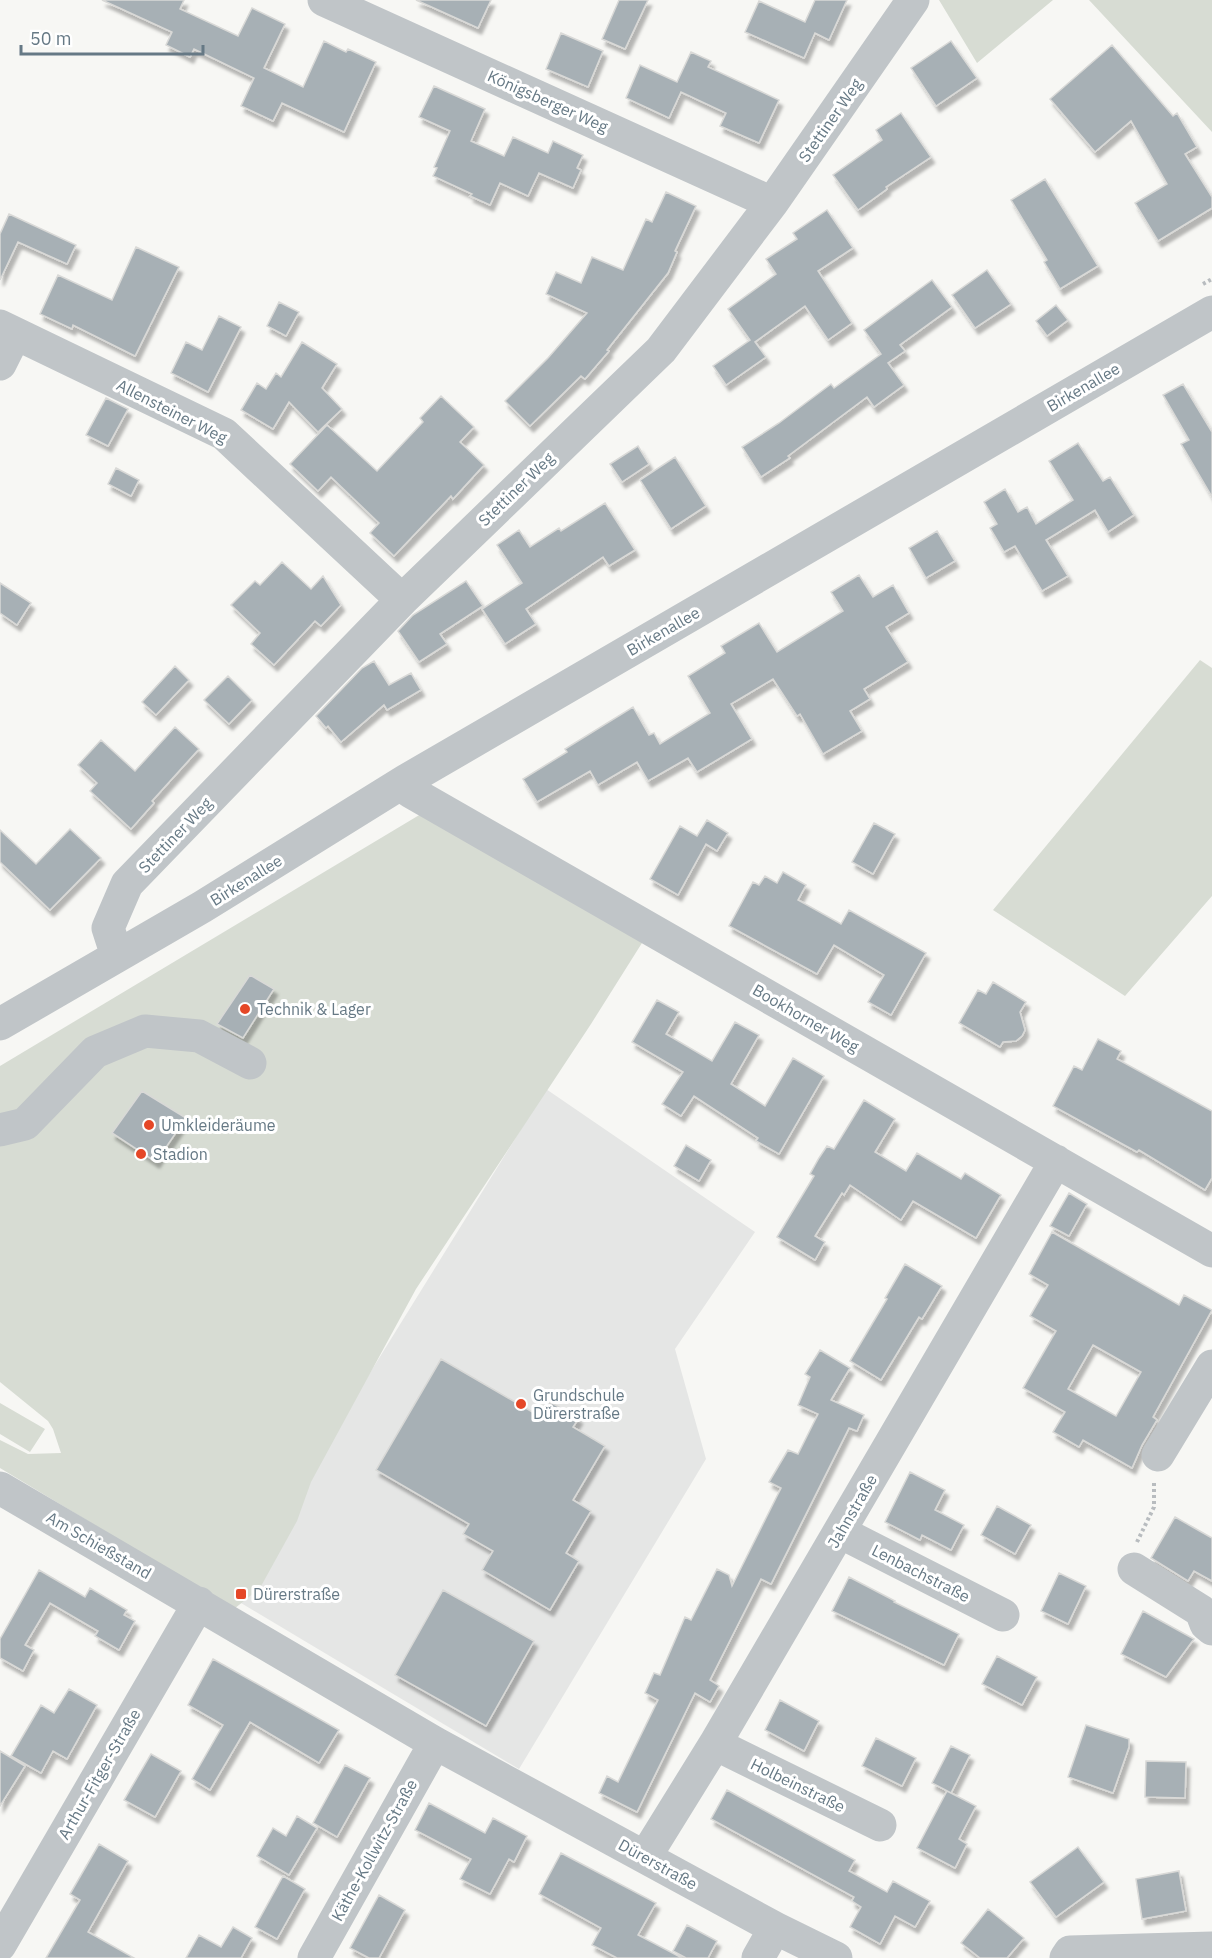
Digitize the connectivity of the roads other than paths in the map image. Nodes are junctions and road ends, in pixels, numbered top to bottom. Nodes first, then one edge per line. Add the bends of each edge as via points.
1 (324, 0) edge
2 (913, 0) edge
3 (772, 203) junction
4 (1212, 312) edge
5 (7, 330) edge
6 (0, 364) edge
7 (402, 600) junction
8 (405, 781) junction
9 (117, 956) junction
10 (0, 1024) edge
11 (250, 1063) dead end
12 (0, 1130) edge
13 (1056, 1161) junction
14 (1212, 1251) edge
15 (1212, 1366) edge
16 (1158, 1455) road end
17 (0, 1488) edge
18 (840, 1532) junction
19 (1134, 1569) road end
20 (199, 1603) junction
21 (1003, 1615) dead end
22 (1212, 1629) edge
23 (435, 1743) junction
24 (715, 1744) junction
25 (880, 1825) dead end
26 (645, 1857) junction
27 (775, 1928) junction
28 (0, 1945) edge
29 (1212, 1948) edge
30 (314, 1958) edge
31 (758, 1958) edge
32 (836, 1958) edge
33 (1066, 1958) edge

1 - 3 street, Königsberger Weg
2 - 3 street, Stettiner Weg
3 - 7 street, Stettiner Weg via 661,350
4 - 8 street, Birkenallee
5 - 6 street
5 - 7 street, Allensteiner Weg via 224,434
7 - 9 street, Stettiner Weg via 127,884 108,928
8 - 9 street, Birkenallee via 202,908
8 - 13 street, Bookhorner Weg via 411,792
9 - 10 street, Birkenallee
11 - 12 street via 199,1036 145,1032 95,1052 25,1124
13 - 14 street, Bookhorner Weg
13 - 18 street, Jahnstraße
15 - 16 street
17 - 20 street, Am Schießstand
18 - 21 street, Lenbachstraße
18 - 24 street, Jahnstraße
19 - 22 street via 1202,1611
20 - 23 street, Dürerstraße
20 - 28 street, Arthur-Fitger-Straße
23 - 26 street, Dürerstraße
23 - 30 street, Käthe-Kollwitz-Straße
24 - 25 street, Holbeinstraße
24 - 26 street, Jahnstraße
26 - 27 street, Dürerstraße
27 - 31 street
27 - 32 street, Dürerstraße
29 - 33 street via 1070,1952

